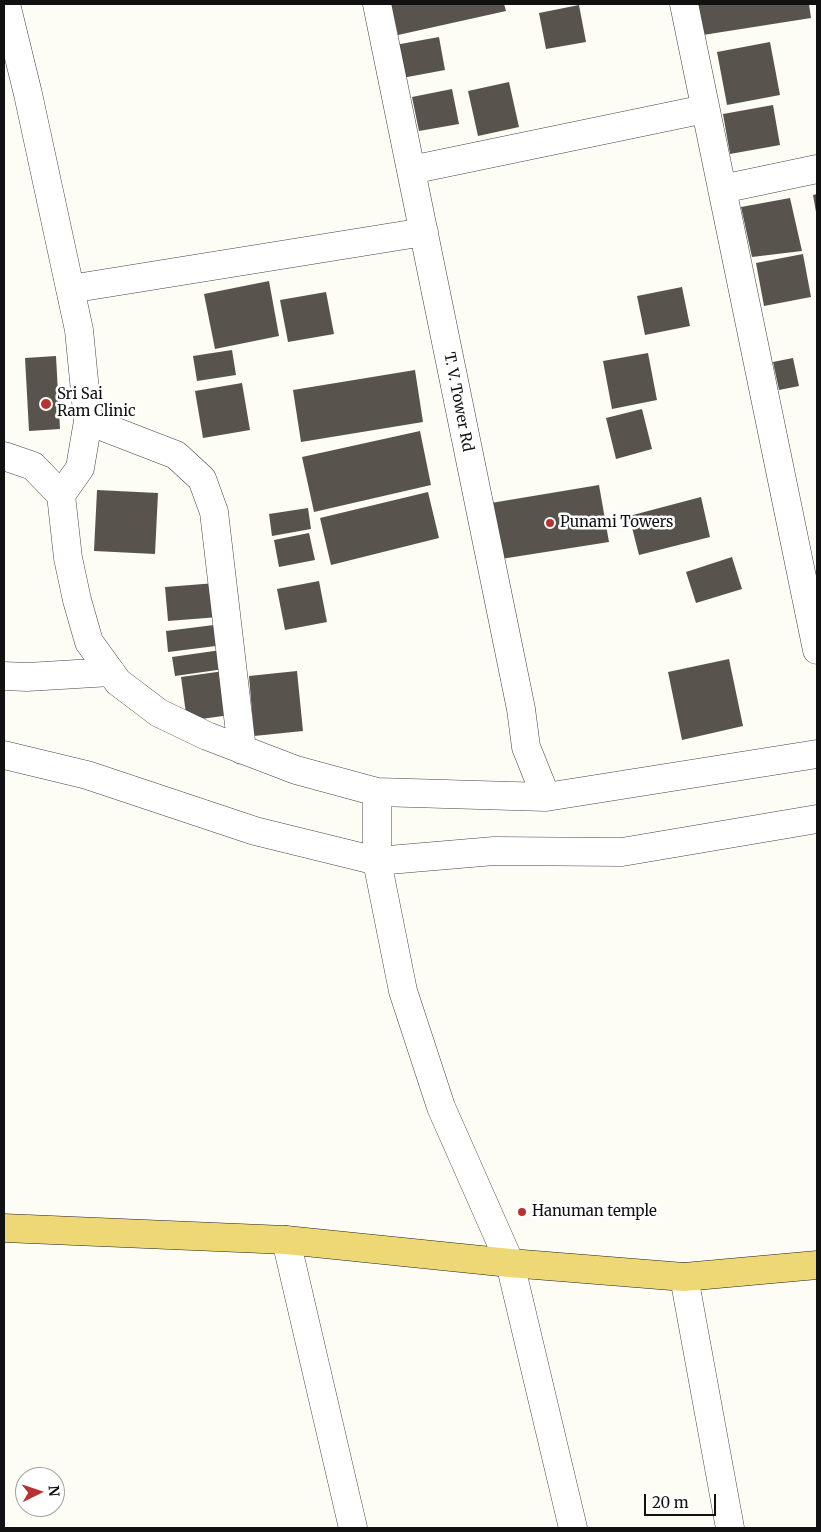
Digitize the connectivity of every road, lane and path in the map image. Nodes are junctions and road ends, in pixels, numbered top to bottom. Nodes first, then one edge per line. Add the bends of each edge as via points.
1 (377, 4) edge
2 (684, 4) edge
3 (7, 15) edge
4 (705, 109) junction
5 (817, 169) edge
6 (411, 170) junction
7 (722, 189) junction
8 (424, 232) junction
9 (70, 290) junction
10 (88, 421) junction
11 (4, 456) edge
12 (61, 495) junction
13 (817, 650) edge
14 (111, 672) junction
15 (4, 676) edge
16 (242, 750) junction
17 (817, 754) edge
18 (4, 755) edge
19 (377, 792) junction
20 (546, 797) junction
21 (817, 820) edge
22 (377, 861) junction
23 (4, 1228) edge
24 (286, 1240) junction
25 (510, 1263) junction
26 (817, 1265) edge
27 (684, 1277) junction
28 (353, 1528) edge
29 (573, 1528) edge
30 (730, 1528) edge

1 - 6 street, T. V. Tower Rd
2 - 4 street
3 - 9 street via 28,94
4 - 6 street
4 - 7 street
5 - 7 street
6 - 8 street, T. V. Tower Rd
7 - 13 street
8 - 9 street
8 - 20 street, T. V. Tower Rd via 526,747
9 - 10 street
10 - 12 street via 80,468
10 - 16 street via 176,455 202,478 214,512
11 - 12 street via 33,466
12 - 14 street via 68,558 77,600 90,642
14 - 15 street via 27,678
14 - 16 street via 118,682 159,713
16 - 19 street via 296,770
17 - 20 street
18 - 22 street via 87,775 255,831
19 - 20 street
19 - 22 street
21 - 22 street via 622,852 494,851
22 - 25 street via 403,991 441,1107
23 - 24 main road
24 - 25 main road
24 - 28 street
25 - 27 main road
25 - 29 street
26 - 27 main road
27 - 30 street

